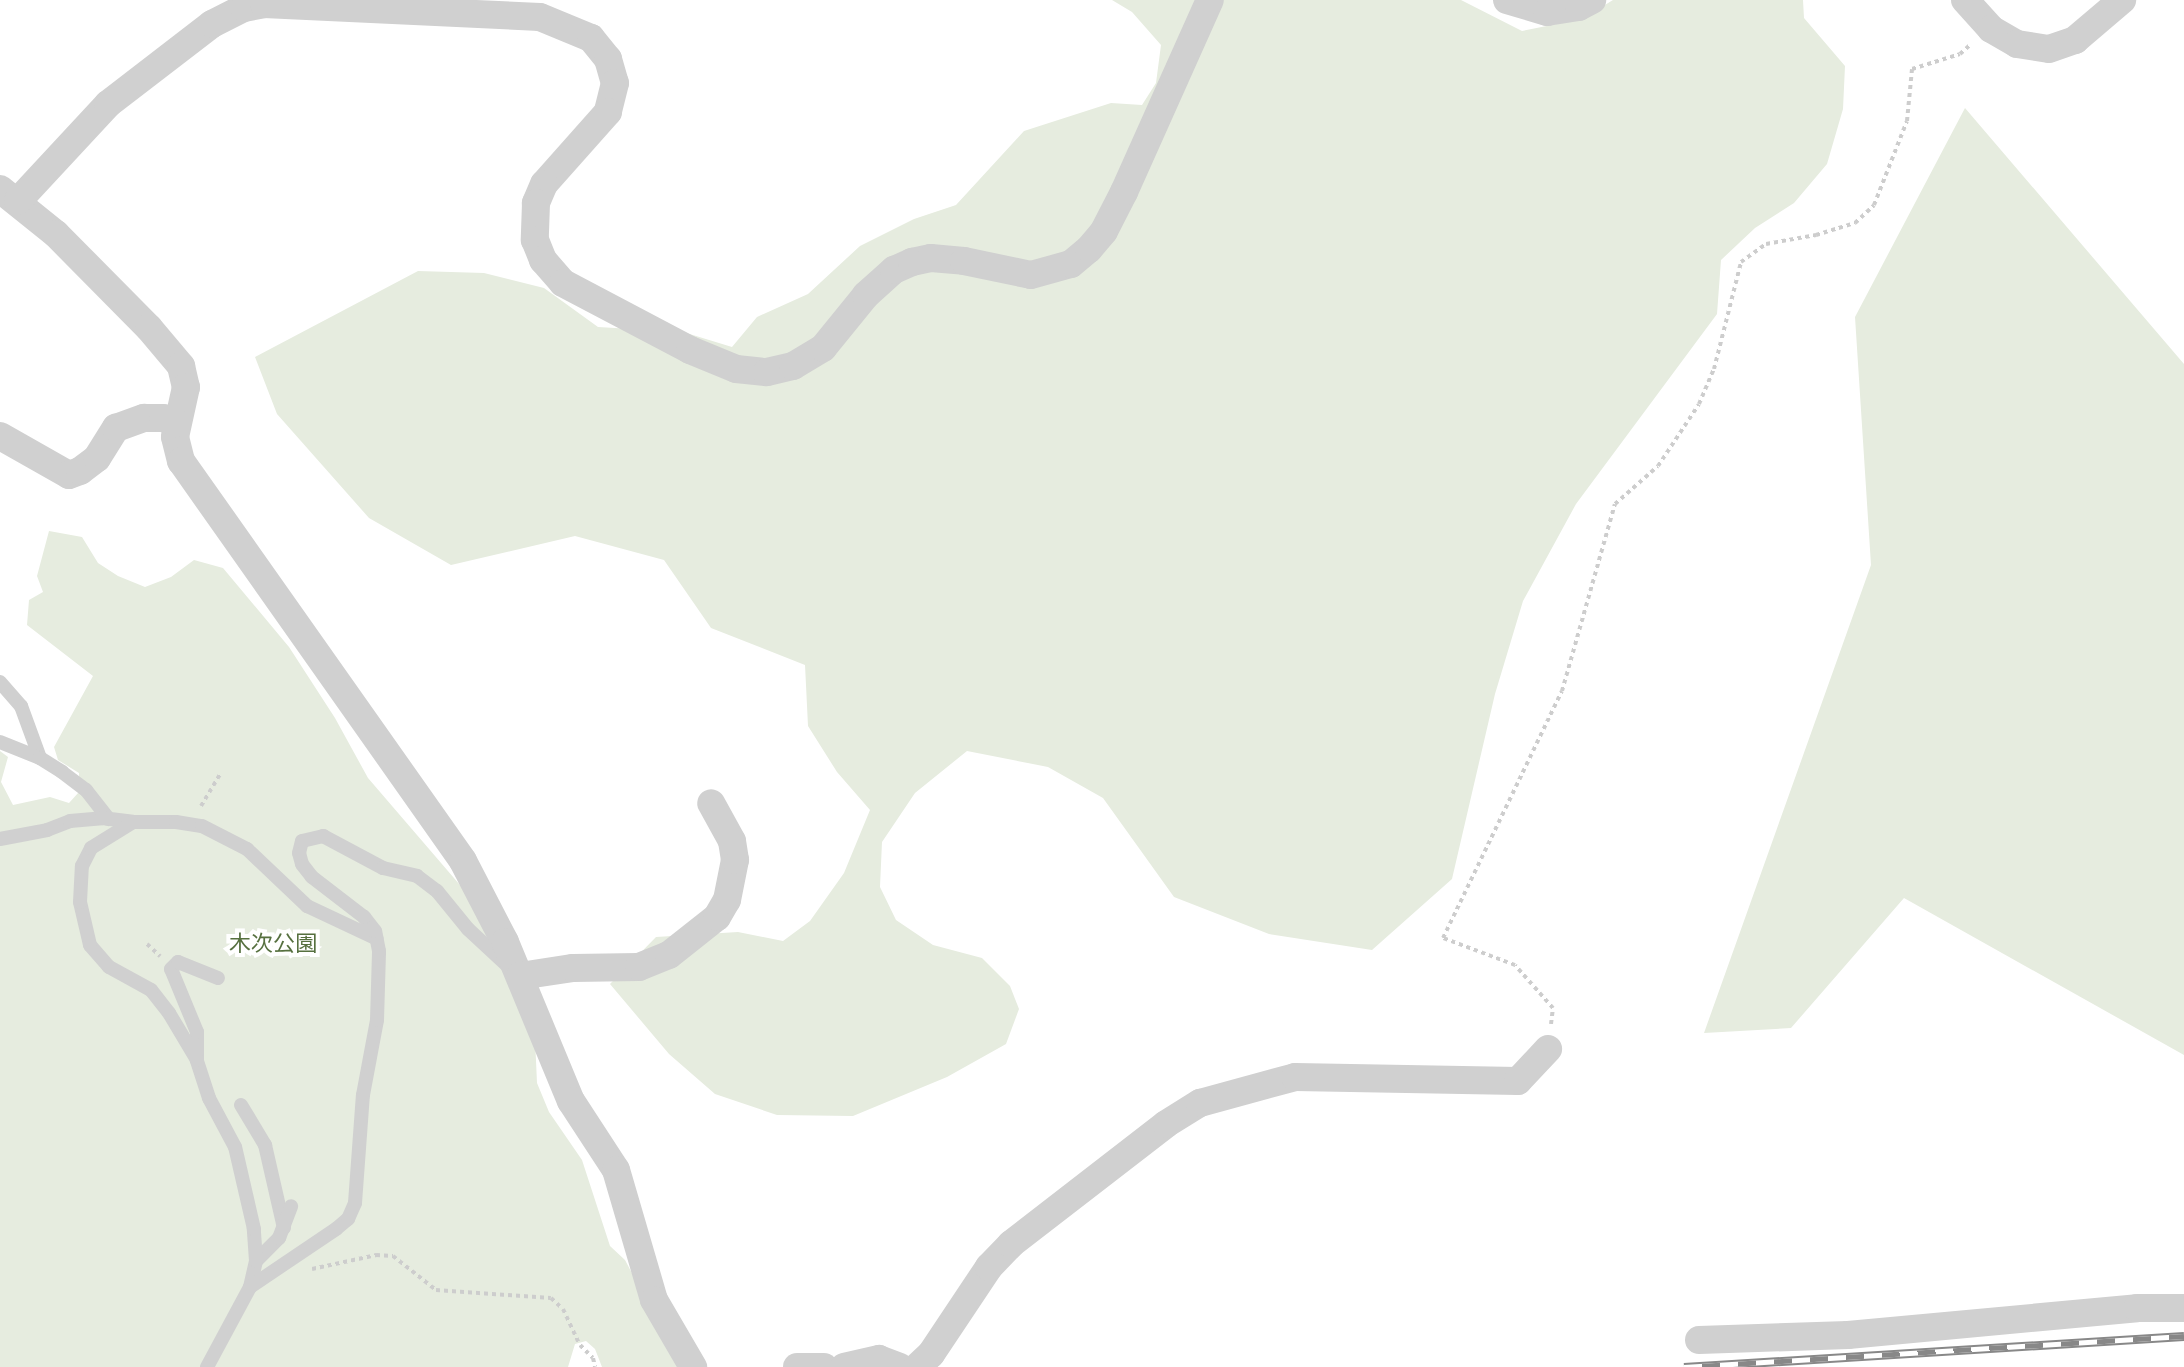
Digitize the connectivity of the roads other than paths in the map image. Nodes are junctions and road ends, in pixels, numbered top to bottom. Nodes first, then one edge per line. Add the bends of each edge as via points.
1 (1210, 0) edge
2 (1507, 0) edge
3 (1592, 0) edge
4 (1965, 0) edge
5 (2122, 0) edge
6 (547, 9) edge
7 (9, 195) edge
8 (177, 423) junction
9 (0, 436) edge
10 (0, 682) edge
11 (0, 742) edge
12 (40, 758) junction
13 (711, 803) dead end
14 (109, 819) junction
15 (133, 822) junction
16 (0, 839) edge
17 (377, 939) junction
18 (520, 976) junction
19 (218, 978) dead end
20 (1548, 1049) road end
21 (197, 1060) junction
22 (241, 1105) dead end
23 (259, 1133) junction
24 (235, 1147) junction
25 (291, 1206) dead end
26 (284, 1228) junction
27 (256, 1261) junction
28 (250, 1287) junction
29 (2184, 1308) edge
30 (1699, 1340) dead end
31 (207, 1367) edge
32 (693, 1367) edge
33 (797, 1367) edge
34 (824, 1367) edge
35 (844, 1367) edge
36 (900, 1367) edge
37 (917, 1367) edge

1 - 6 street via 1124,192 1089,249 1071,264 1031,275 964,261 912,262 866,295 823,348 793,366 767,372 736,369 690,350 563,283 543,260 535,240 536,203 544,184 608,112 615,83 608,59 591,38
2 - 3 street via 1547,12
4 - 5 street via 1991,29 2017,44 2049,49 2075,40
6 - 7 street via 264,4 244,8 212,24 108,104
7 - 8 street via 65,243 181,366 186,387
8 - 9 street via 144,418 116,428 97,458 69,475
8 - 18 street via 181,461 463,861
10 - 12 lane via 21,706
11 - 12 lane
12 - 14 lane via 86,790
13 - 18 street via 732,841 735,860 727,900 717,917 669,955 639,967
14 - 15 lane
14 - 16 lane via 70,821
15 - 17 lane via 190,823 213,830 247,849 307,906
15 - 21 lane via 91,848 82,866 80,902 90,945 109,967 151,990
17 - 18 lane via 364,917 302,864 299,847 306,838 330,839 383,868 408,871 429,883 493,955
17 - 28 lane via 377,1020 363,1095 353,1211 305,1252
18 - 32 street via 571,1101 616,1170 654,1300
19 - 21 lane via 178,962 171,969 197,1032
20 - 37 street via 1518,1081 1295,1077 1200,1103 1011,1244
21 - 24 lane via 209,1098
22 - 23 lane
23 - 24 lane
23 - 26 lane
24 - 27 lane via 253,1220
25 - 26 lane
26 - 27 lane
27 - 28 lane
28 - 31 lane
29 - 30 street via 1848,1335
33 - 34 street
35 - 36 street via 879,1359

